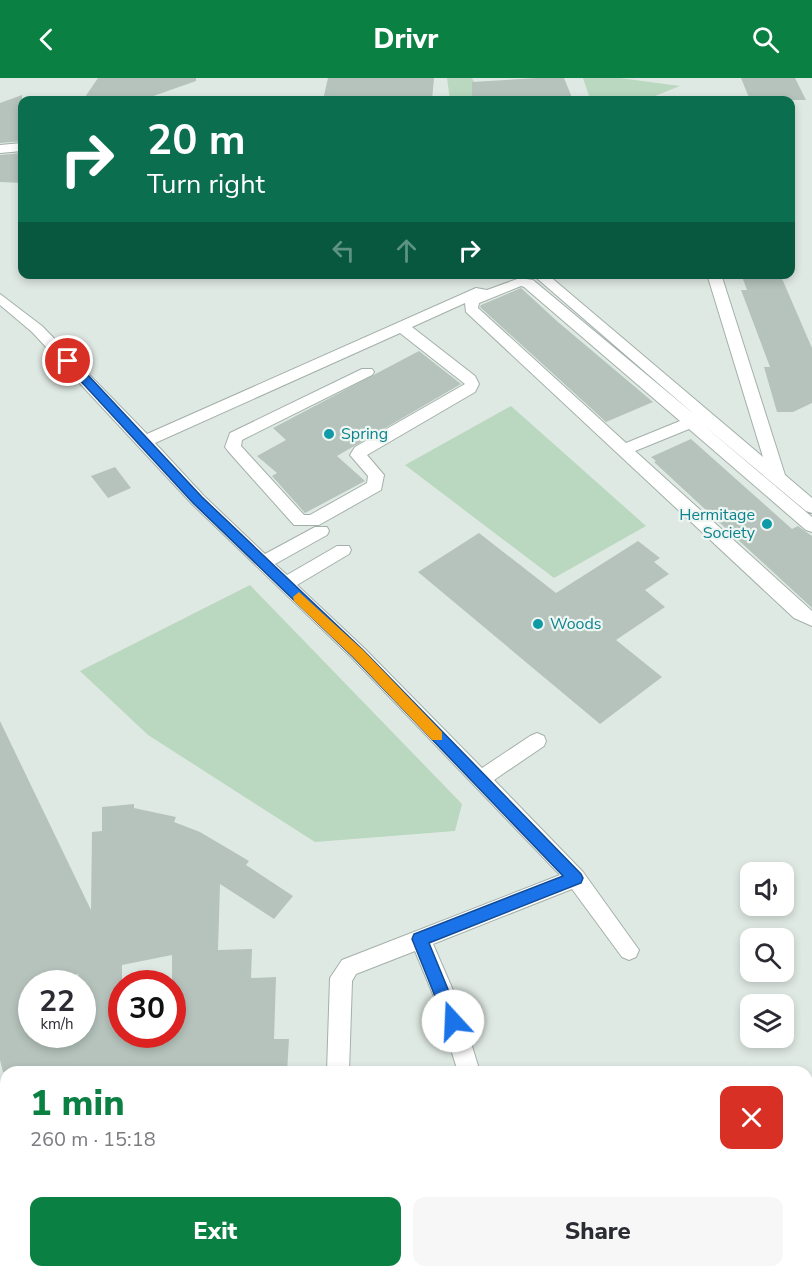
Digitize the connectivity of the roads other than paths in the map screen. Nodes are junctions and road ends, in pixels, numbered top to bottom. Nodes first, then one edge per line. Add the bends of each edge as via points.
1 (18, 147) edge
2 (0, 149) edge
3 (506, 279) edge
4 (544, 279) edge
5 (716, 279) edge
6 (0, 298) edge
7 (402, 327) junction
8 (368, 372) dead end
9 (707, 416) junction
10 (690, 423) junction
11 (145, 441) junction
12 (624, 450) junction
13 (777, 476) junction
14 (812, 507) edge
15 (812, 526) edge
16 (321, 531) dead end
17 (343, 550) dead end
18 (263, 563) junction
19 (285, 584) junction
20 (812, 619) edge
21 (537, 741) dead end
22 (479, 780) junction
23 (576, 878) junction
24 (420, 939) junction
25 (629, 950) dead end
26 (338, 1066) edge
27 (467, 1066) edge

1 - 2 street
3 - 7 street
4 - 9 street
5 - 13 street
6 - 11 street via 37,329
7 - 8 street via 470,379 470,389 361,451 358,455 376,475 375,486 313,521 300,522 233,447 235,437
7 - 11 street
9 - 10 street
9 - 13 street
10 - 12 street
10 - 12 street via 528,283 520,282 472,301 471,309
10 - 15 street
11 - 18 street
12 - 20 street via 800,613
13 - 14 street
16 - 18 street
17 - 19 street
18 - 19 street
19 - 22 street via 358,653
21 - 22 street
22 - 23 street
23 - 24 street
23 - 25 street
24 - 26 street via 348,967 341,978
24 - 27 street via 448,1004

